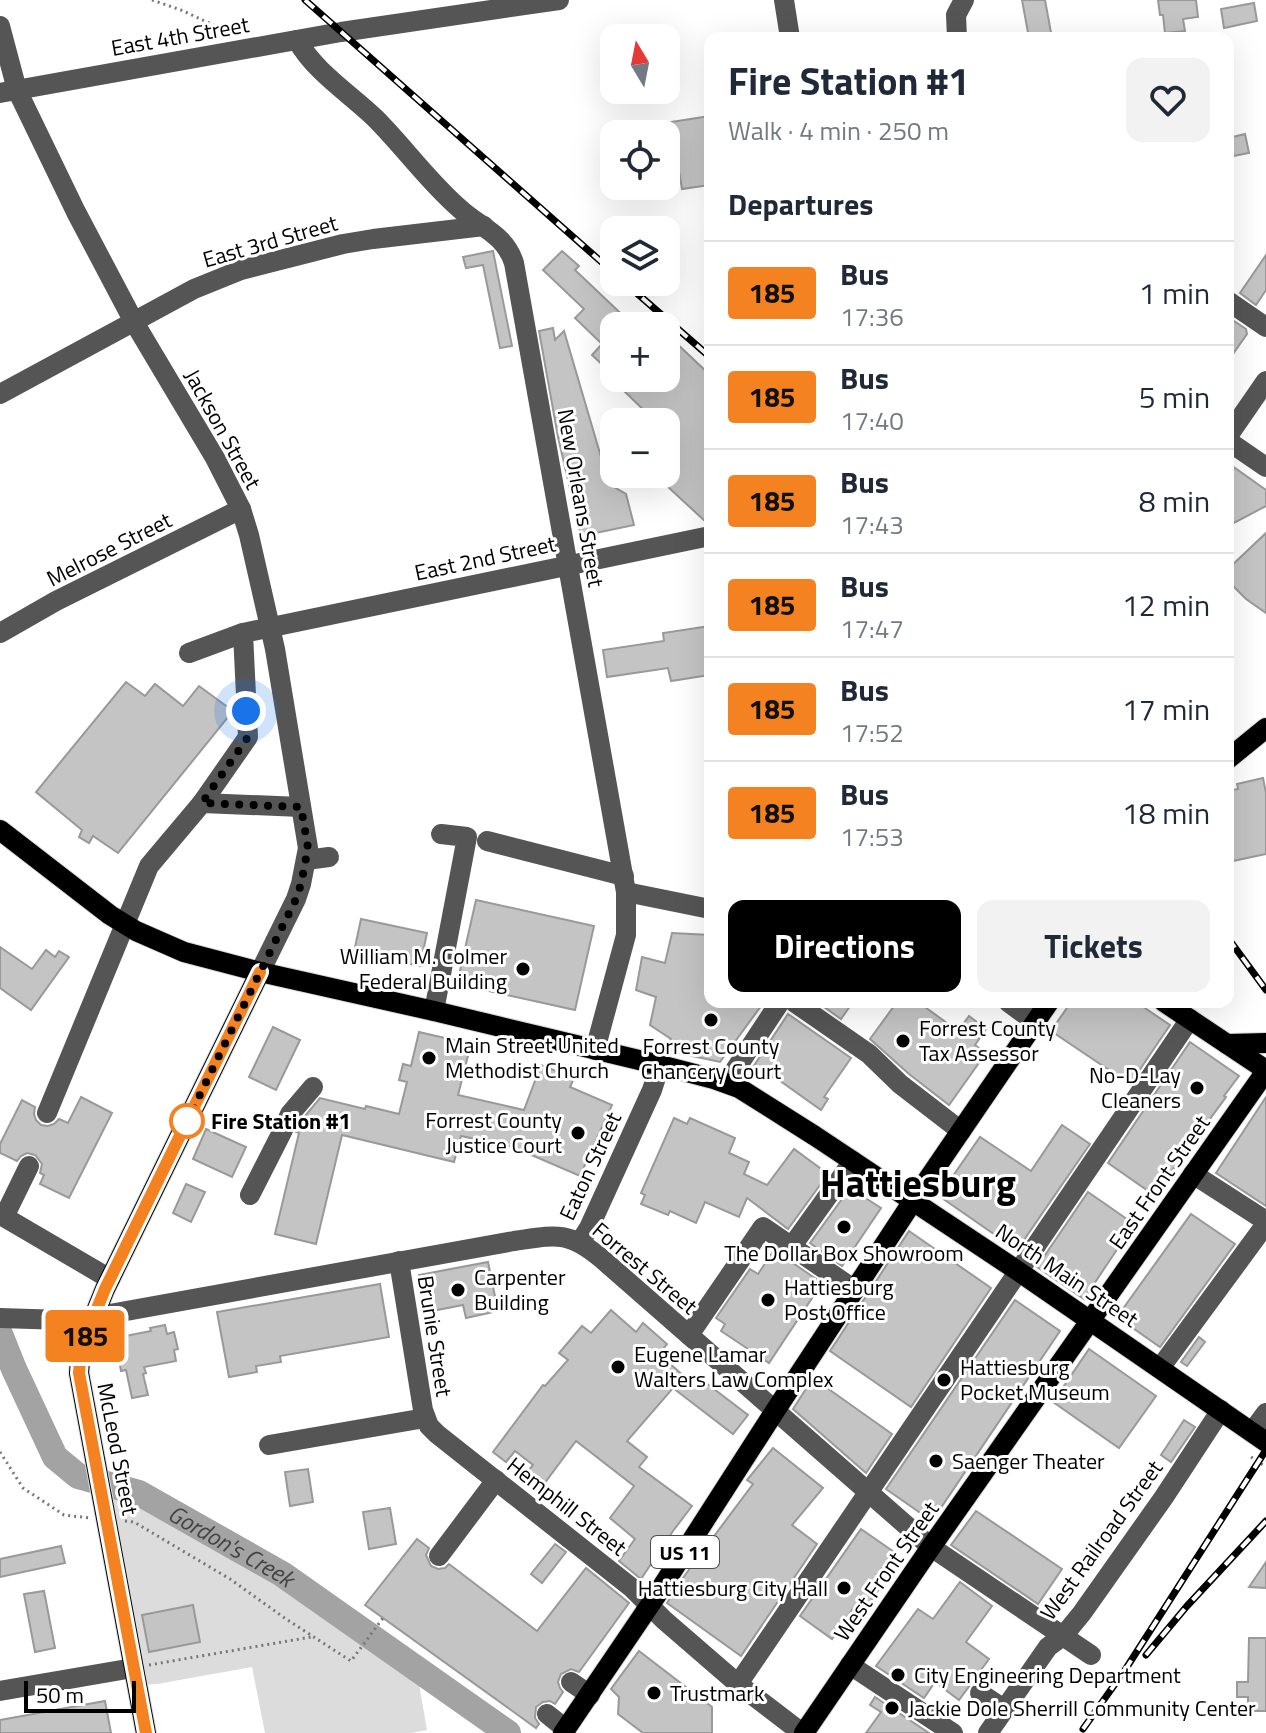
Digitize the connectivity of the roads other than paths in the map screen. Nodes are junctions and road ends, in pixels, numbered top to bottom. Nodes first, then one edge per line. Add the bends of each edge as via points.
1 (559, 0) edge
2 (784, 0) edge
3 (964, 0) edge
4 (0, 26) edge
5 (789, 32) edge
6 (957, 32) edge
7 (297, 40) junction
8 (8, 91) edge
9 (484, 226) junction
10 (1234, 305) edge
11 (134, 322) junction
12 (1266, 327) edge
13 (1266, 381) edge
14 (0, 394) edge
15 (1234, 430) edge
16 (1234, 443) edge
17 (1266, 467) edge
18 (241, 509) junction
19 (704, 537) edge
20 (569, 566) junction
21 (270, 627) junction
22 (0, 633) edge
23 (243, 633) junction
24 (189, 653) dead end
25 (1266, 728) edge
26 (1234, 754) edge
27 (202, 803) junction
28 (301, 807) junction
29 (0, 830) edge
30 (441, 834) dead end
31 (487, 841) dead end
32 (329, 857) dead end
33 (306, 860) junction
34 (625, 884) junction
35 (704, 907) edge
36 (125, 925) junction
37 (260, 972) junction
38 (776, 1008) edge
39 (803, 1008) edge
40 (1016, 1008) edge
41 (1045, 1008) edge
42 (1173, 1008) edge
43 (434, 1011) junction
44 (1190, 1019) junction
45 (1035, 1022) junction
46 (1266, 1043) edge
47 (1227, 1044) junction
48 (595, 1050) junction
49 (660, 1065) junction
50 (1266, 1070) edge
51 (728, 1083) junction
52 (313, 1087) dead end
53 (47, 1113) dead end
54 (961, 1131) junction
55 (853, 1161) junction
56 (29, 1166) dead end
57 (1193, 1174) junction
58 (250, 1195) dead end
59 (913, 1201) junction
60 (1266, 1222) edge
61 (580, 1242) junction
62 (792, 1246) junction
63 (399, 1261) junction
64 (1018, 1271) junction
65 (110, 1279) junction
66 (855, 1290) junction
67 (93, 1317) junction
68 (0, 1318) edge
69 (1091, 1320) junction
70 (689, 1335) junction
71 (1160, 1368) junction
72 (1221, 1410) junction
73 (775, 1411) junction
74 (1266, 1413) edge
75 (425, 1418) junction
76 (1259, 1437) edge
77 (269, 1445) dead end
78 (491, 1476) junction
79 (867, 1492) junction
80 (931, 1547) junction
81 (434, 1552) dead end
82 (649, 1606) junction
83 (1064, 1635) junction
84 (1091, 1655) dead end
85 (850, 1665) junction
86 (139, 1667) junction
87 (571, 1682) dead end
88 (738, 1684) junction
89 (0, 1691) edge
90 (980, 1693) dead end
91 (590, 1695) junction
92 (1004, 1709) junction
93 (547, 1714) dead end
94 (564, 1731) edge
95 (146, 1733) edge
96 (803, 1733) edge
97 (953, 1733) edge
98 (988, 1733) edge

1 - 7 street, East 4th Street
2 - 5 street
3 - 6 street via 956,15
4 - 8 street, Jackson Street
7 - 8 street, East 4th Street
7 - 9 street, New Orleans Street via 461,211
8 - 11 street, Jackson Street
9 - 11 street, East 3rd Street via 373,239 241,270
9 - 20 street, New Orleans Street via 508,249 517,272
10 - 12 street
11 - 14 street, East 3rd Street
11 - 18 street, Jackson Street
13 - 15 street
16 - 17 street
18 - 21 street, Jackson Street
18 - 22 street, Melrose Street
19 - 20 street, East 2nd Street
20 - 21 street, East 2nd Street
20 - 34 street, New Orleans Street
21 - 23 street, East 2nd Street
21 - 28 street, Jackson Street
23 - 24 street, East 2nd Street
23 - 27 street via 248,737
25 - 26 main road
27 - 28 street
27 - 36 street via 149,866
28 - 33 street, Jackson Street
29 - 36 main road, North Main Street
30 - 43 street via 467,837
31 - 34 street
32 - 33 street
33 - 37 street, Jackson Street via 296,899
34 - 35 street
34 - 48 street, New Orleans Street via 626,935
36 - 37 main road, North Main Street via 173,948
36 - 53 street
37 - 43 main road, North Main Street
37 - 65 main road, McLeod Street
38 - 51 street
39 - 54 street via 869,1054
40 - 45 street
41 - 45 main road, US 11
42 - 44 main road
43 - 48 main road, North Main Street
44 - 47 main road
44 - 64 street
45 - 54 main road, US 11
46 - 47 main road
47 - 50 main road
48 - 49 main road, North Main Street
49 - 51 main road, North Main Street
49 - 61 street, Eaton Street
50 - 57 main road, East Front Street
51 - 55 main road, North Main Street
52 - 58 street via 290,1114
54 - 59 main road, US 11
55 - 59 main road, North Main Street
55 - 62 street
56 - 65 street via 4,1217
57 - 60 street
57 - 69 main road, East Front Street
59 - 64 main road, North Main Street
59 - 66 main road, US 11
60 - 71 street
61 - 63 street, Forrest Street via 559,1236
61 - 70 street, Forrest Street
62 - 66 street
62 - 70 street via 763,1227
63 - 67 street, Forrest Street
63 - 75 street, Brunie Street
64 - 69 main road, North Main Street
64 - 79 street
65 - 67 main road, McLeod Street
66 - 73 main road, US 11
67 - 68 street, Forrest Street
67 - 86 main road, McLeod Street via 81,1348 79,1373
69 - 71 main road, North Main Street
69 - 80 main road, West Front Street
70 - 73 street, Forrest Street
71 - 72 main road, North Main Street
72 - 76 main road, North Main Street
72 - 83 street, West Railroad Street
73 - 79 street, Forrest Street
73 - 82 main road, US 11
74 - 76 street
75 - 77 street
75 - 78 street, Hemphill Street via 437,1434
78 - 81 street
78 - 82 street, Hemphill Street
79 - 80 street, Forrest Street
79 - 88 street
80 - 83 street, Forrest Street
80 - 85 main road, West Front Street
82 - 88 street, Hemphill Street
82 - 91 main road, US 11
83 - 84 street, Forrest Street
83 - 92 street, West Railroad Street via 1048,1647
85 - 96 main road, West Front Street
85 - 97 street
86 - 89 street
86 - 95 main road, McLeod Street
87 - 91 street
88 - 96 street, Hemphill Street
90 - 92 street
91 - 94 main road, US 11
92 - 98 street, West Railroad Street
93 - 94 street

